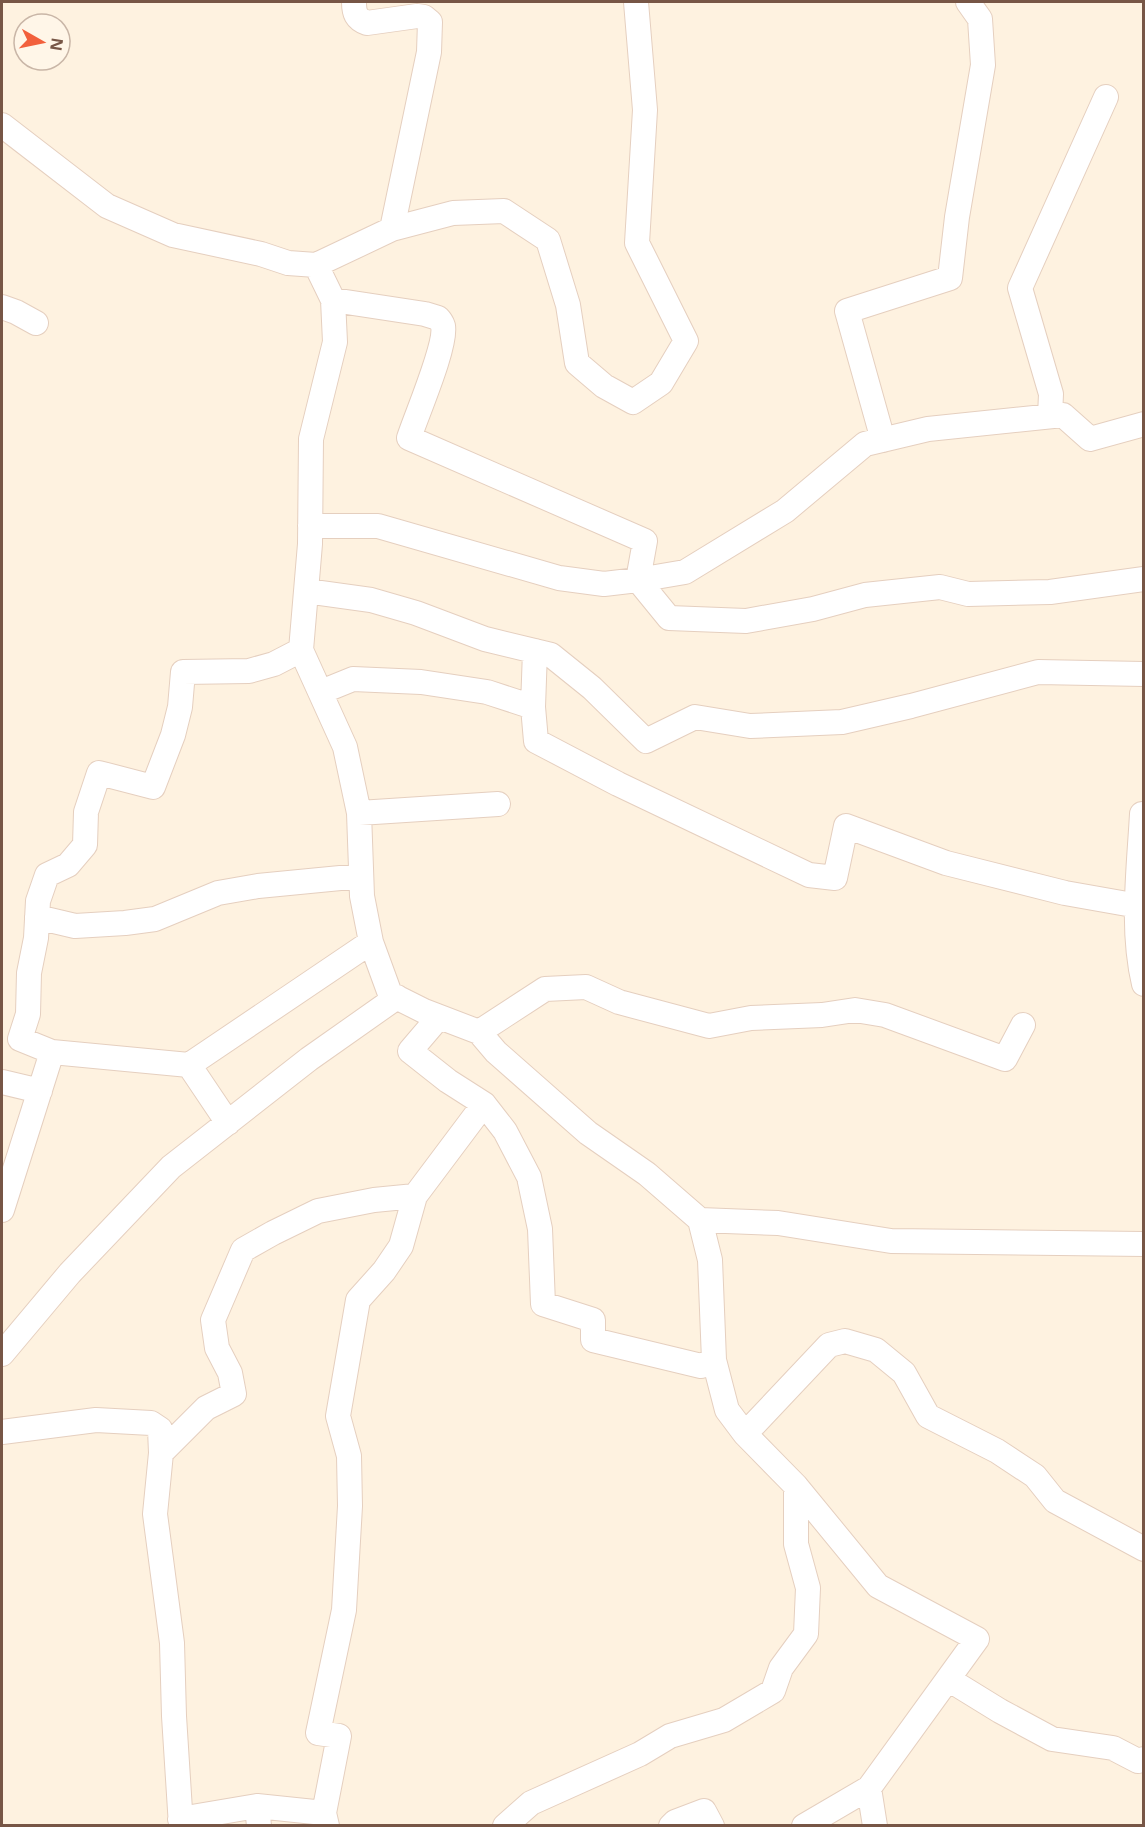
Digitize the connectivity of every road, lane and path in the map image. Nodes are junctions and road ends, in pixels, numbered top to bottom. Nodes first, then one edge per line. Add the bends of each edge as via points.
1 (354, 2) edge
2 (636, 2) edge
3 (968, 2) edge
4 (1106, 97) dead end
5 (2, 125) edge
6 (392, 229) junction
7 (316, 265) junction
8 (333, 300) junction
9 (2, 307) edge
10 (36, 323) dead end
11 (1050, 416) junction
12 (1143, 424) edge
13 (883, 440) junction
14 (310, 526) junction
15 (1143, 579) edge
16 (638, 580) junction
17 (306, 591) junction
18 (302, 650) junction
19 (535, 651) junction
20 (1143, 674) edge
21 (321, 692) junction
22 (534, 707) junction
23 (498, 804) dead end
24 (358, 813) junction
25 (1142, 814) dead end
26 (361, 876) junction
27 (1141, 907) edge
28 (37, 917) junction
29 (371, 942) junction
30 (1143, 984) edge
31 (397, 997) junction
32 (439, 1017) junction
33 (1023, 1025) dead end
34 (479, 1032) junction
35 (52, 1052) junction
36 (189, 1065) junction
37 (2, 1082) edge
38 (40, 1091) junction
39 (484, 1104) junction
40 (228, 1123) junction
41 (416, 1196) junction
42 (2, 1210) edge
43 (700, 1220) junction
44 (1143, 1244) edge
45 (2, 1354) edge
46 (714, 1360) junction
47 (2, 1432) edge
48 (746, 1434) junction
49 (161, 1453) junction
50 (796, 1486) junction
51 (1143, 1549) edge
52 (948, 1679) junction
53 (1143, 1759) edge
54 (869, 1788) junction
55 (258, 1816) edge
56 (326, 1819) edge
57 (181, 1822) edge
58 (505, 1826) edge
59 (671, 1826) edge
60 (712, 1826) edge
61 (804, 1826) edge
62 (875, 1826) edge

1 - 6 street via 354,12 367,23 417,16 429,22 429,52
2 - 6 street via 645,110 637,243 686,341 661,383 633,402 604,386 577,363 568,305 548,240 504,211 453,213
3 - 13 street via 980,19 983,65 950,278 847,311
4 - 11 street via 1020,288 1051,394
5 - 7 street via 106,206 173,235 288,263
6 - 7 street
7 - 8 street
8 - 14 street via 335,342 311,439
8 - 16 street via 438,318 443,326 442,339 409,438 645,542
9 - 10 street
11 - 12 street via 1063,415 1090,439
11 - 13 street via 928,429
13 - 16 street via 865,444 785,511 685,572
14 - 16 street via 378,526 559,578 604,584
14 - 17 street
15 - 16 street via 1050,592 968,594 929,588 865,595 746,621 669,618
17 - 18 street
17 - 19 street via 370,600 485,639
18 - 21 street
18 - 28 street via 249,672 183,672 173,735 153,787 99,773 86,812 85,845 69,865 47,875
19 - 20 street via 551,655 584,681 646,741 695,717 750,726 842,722 1038,672
19 - 22 street
21 - 22 street via 353,679 421,682 487,692
21 - 24 street via 345,747
22 - 27 street via 536,741 809,875 835,878 846,826 946,863 1065,893
23 - 24 street
24 - 26 street
25 - 27 street
26 - 28 street via 218,893 155,919 125,923 75,926
26 - 29 street
27 - 30 street via 1139,964
28 - 35 street via 28,1014 20,1040
29 - 31 street via 390,994
29 - 36 street
31 - 32 street
31 - 40 street
32 - 34 street
32 - 39 street via 410,1051
33 - 34 street via 1005,1059 885,1015 855,1010 751,1018 709,1026 619,1002 586,987 545,989
34 - 43 street via 496,1052 588,1133 647,1174
35 - 36 street
35 - 38 street
36 - 40 street
37 - 38 street
38 - 42 street
39 - 41 street
39 - 46 street via 505,1131 529,1177 540,1229 543,1304 593,1320 593,1340 701,1366
40 - 45 street via 171,1167 70,1273
41 - 49 street via 318,1211 243,1250 213,1320 217,1348 230,1373 234,1394 206,1408
41 - 56 street via 401,1246 358,1300 338,1416 349,1456 350,1506 344,1610 318,1732 339,1736
43 - 44 street via 778,1223 891,1241
43 - 46 street via 710,1260
46 - 48 street via 728,1410
47 - 49 street via 96,1420 152,1423 160,1430
48 - 50 street
48 - 51 street via 829,1345 845,1341 876,1350 904,1373 928,1416 997,1450 1035,1476 1055,1501
49 - 57 street via 155,1514 172,1643
50 - 52 street via 878,1586 977,1639
50 - 58 street via 796,1544 808,1588 806,1634 781,1668 773,1691 724,1720 670,1736 640,1754 531,1803
52 - 53 street via 1052,1739 1113,1748 1138,1761
52 - 54 street
54 - 61 street
54 - 62 street
55 - 56 street
55 - 57 street
59 - 60 street via 704,1811

